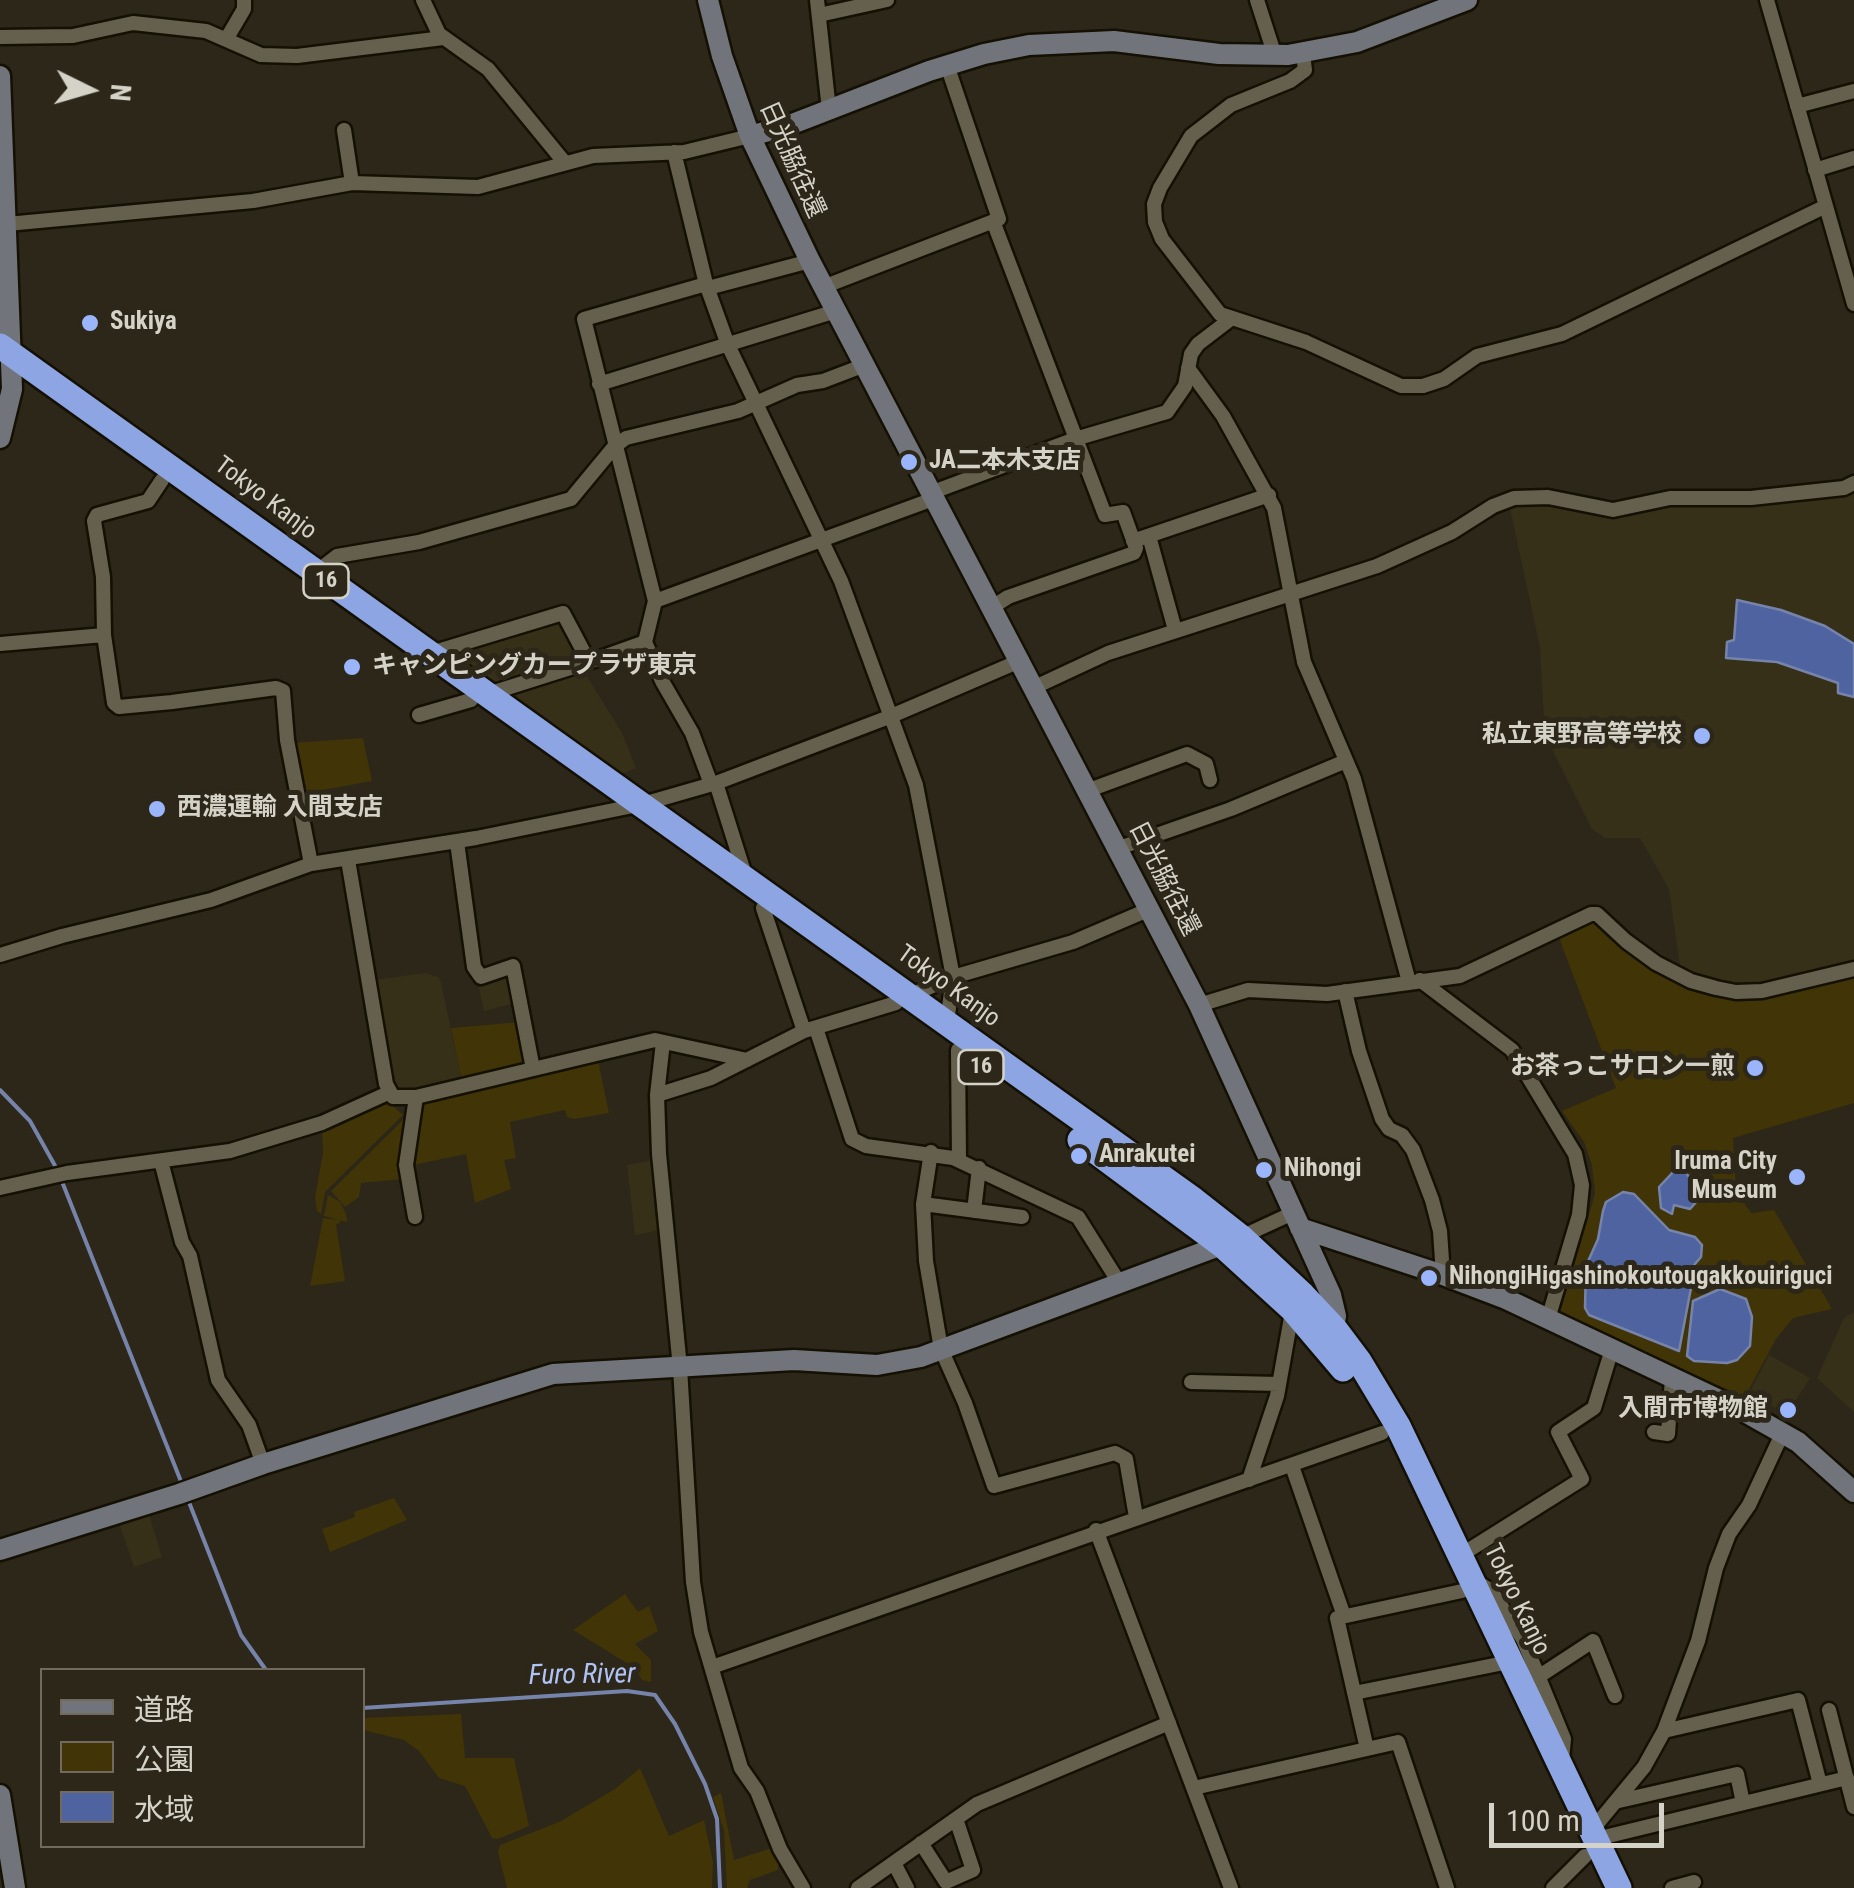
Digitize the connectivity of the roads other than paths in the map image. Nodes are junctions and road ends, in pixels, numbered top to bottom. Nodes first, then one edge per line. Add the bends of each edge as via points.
1 (244, 0) edge
2 (423, 0) edge
3 (708, 0) edge
4 (886, 0) edge
5 (1257, 0) edge
6 (1767, 0) edge
7 (1460, 1) edge
8 (818, 7) edge
9 (0, 38) edge
10 (226, 38) junction
11 (444, 38) junction
12 (1303, 54) junction
13 (1275, 56) junction
14 (947, 66) junction
15 (0, 76) edge
16 (1854, 90) edge
17 (1797, 106) junction
18 (828, 110) junction
19 (344, 130) dead end
20 (750, 136) junction
21 (674, 152) junction
22 (1854, 158) edge
23 (565, 163) junction
24 (1815, 170) junction
25 (352, 183) junction
26 (1826, 206) junction
27 (992, 222) junction
28 (7, 224) junction
29 (810, 261) junction
30 (707, 286) junction
31 (824, 287) junction
32 (1854, 304) edge
33 (836, 311) junction
34 (1232, 318) junction
35 (728, 344) junction
36 (6, 360) edge
37 (865, 365) junction
38 (1188, 368) junction
39 (599, 384) junction
40 (756, 403) junction
41 (0, 438) edge
42 (1075, 439) junction
43 (614, 447) junction
44 (162, 480) junction
45 (1854, 483) edge
46 (934, 495) junction
47 (1269, 495) junction
48 (1149, 536) junction
49 (823, 539) junction
50 (1133, 541) junction
51 (314, 573) junction
52 (1290, 594) junction
53 (655, 601) junction
54 (994, 606) junction
55 (1175, 630) junction
56 (104, 635) junction
57 (645, 642) junction
58 (0, 644) edge
59 (431, 654) junction
60 (1022, 660) junction
61 (589, 662) junction
62 (1035, 687) junction
63 (479, 696) junction
64 (419, 715) dead end
65 (889, 718) junction
66 (1346, 761) junction
67 (1210, 780) dead end
68 (713, 784) junction
69 (1089, 790) junction
70 (631, 806) junction
71 (458, 842) junction
72 (1119, 848) junction
73 (348, 860) junction
74 (311, 864) junction
75 (746, 878) junction
76 (764, 908) junction
77 (1150, 910) junction
78 (0, 956) edge
79 (1854, 969) edge
80 (953, 977) junction
81 (1414, 981) junction
82 (1345, 991) junction
83 (903, 999) junction
84 (1200, 1005) junction
85 (947, 1023) junction
86 (810, 1029) junction
87 (664, 1042) junction
88 (958, 1050) junction
89 (747, 1060) junction
90 (533, 1069) junction
91 (388, 1093) junction
92 (657, 1095) junction
93 (416, 1097) junction
94 (930, 1152) junction
95 (959, 1160) junction
96 (161, 1161) junction
97 (980, 1168) junction
98 (0, 1188) edge
99 (923, 1204) junction
100 (974, 1211) junction
101 (416, 1217) dead end
102 (1022, 1217) dead end
103 (1297, 1220) junction
104 (1232, 1241) junction
105 (1443, 1275) junction
106 (1120, 1284) junction
107 (1292, 1308) junction
108 (1548, 1318) junction
109 (1331, 1337) junction
110 (942, 1349) junction
111 (1612, 1350) junction
112 (680, 1368) junction
113 (1672, 1378) junction
114 (1192, 1382) dead end
115 (1279, 1384) junction
116 (1654, 1432) dead end
117 (1782, 1432) junction
118 (1382, 1433) junction
119 (263, 1464) junction
120 (1292, 1466) junction
121 (1249, 1480) junction
122 (1854, 1492) edge
123 (1136, 1517) junction
124 (1096, 1530) junction
125 (0, 1550) edge
126 (1461, 1554) junction
127 (1467, 1585) junction
128 (1344, 1616) junction
129 (1498, 1664) junction
130 (712, 1667) junction
131 (1538, 1677) junction
132 (1354, 1693) junction
133 (1614, 1696) dead end
134 (1830, 1710) dead end
135 (1169, 1723) junction
136 (1664, 1731) junction
137 (1367, 1748) junction
138 (1562, 1766) junction
139 (1847, 1778) junction
140 (1820, 1784) junction
141 (1194, 1788) junction
142 (0, 1795) edge
143 (1618, 1801) junction
144 (1743, 1803) junction
145 (1854, 1807) edge
146 (956, 1819) junction
147 (1591, 1842) junction
148 (922, 1843) junction
149 (894, 1862) junction
150 (1694, 1882) dead end
151 (15, 1888) edge
152 (803, 1888) edge
153 (858, 1888) edge
154 (907, 1888) edge
155 (1231, 1888) edge
156 (1447, 1888) edge
157 (1552, 1888) edge
158 (1600, 1888) edge
159 (1619, 1888) edge
160 (1672, 1888) edge

1 - 10 street
2 - 11 street
3 - 20 street, 日光脇往還
4 - 8 street
5 - 13 street
6 - 17 street
7 - 12 street via 1357,42
8 - 18 street
9 - 10 street via 73,36 133,24
10 - 11 street via 261,55 297,56
11 - 23 street via 488,70
12 - 13 street
12 - 34 street via 1305,70 1290,81 1231,105 1191,136 1154,204 1162,240 1220,314
13 - 14 street via 1083,40
14 - 18 street
14 - 27 street via 999,219
15 - 28 street
16 - 17 street
17 - 24 street
18 - 20 street
19 - 25 street
20 - 21 street
20 - 29 street, 日光脇往還
21 - 23 street
21 - 30 street
22 - 24 street
23 - 25 street via 478,187
24 - 26 street
25 - 28 street via 253,201
26 - 32 street
26 - 34 street via 1562,334 1477,356 1423,386 1401,386 1306,342
27 - 31 street
27 - 42 street
28 - 36 street
29 - 30 street
29 - 31 street, 日光脇往還
30 - 35 street
30 - 39 street via 584,318
31 - 33 street, 日光脇往還
33 - 35 street
33 - 37 street, 日光脇往還
34 - 38 street via 1198,344
35 - 39 street
35 - 40 street
36 - 41 street via 11,401
36 - 44 highway, Tokyo Kanjo / 16
36 - 51 highway, Tokyo Kanjo / 16
37 - 40 street
37 - 46 street, 日光脇往還
38 - 42 street via 1166,412
38 - 47 street
39 - 43 street
40 - 43 street via 626,438
40 - 49 street
42 - 46 street
42 - 50 street via 1106,515 1123,512
43 - 51 street via 571,498 419,542 337,556
43 - 53 street
44 - 56 street via 148,501 97,515 94,522
44 - 63 highway, Tokyo Kanjo / 16
45 - 52 street via 1751,498 1670,498 1613,510 1548,497 1514,498 1377,566
46 - 49 street
46 - 54 street, 日光脇往還
47 - 48 street
47 - 52 street
48 - 50 street
48 - 55 street
49 - 53 street
49 - 65 street
50 - 54 street via 1134,553
51 - 59 highway, Tokyo Kanjo / 16
52 - 55 street
52 - 66 street via 1304,662
53 - 57 street
54 - 60 street, 日光脇往還
55 - 62 street
56 - 58 street
56 - 74 street via 114,704 120,707 284,691
57 - 61 street
57 - 68 street
59 - 61 street via 563,613
59 - 63 highway, Tokyo Kanjo / 16
60 - 62 street, 日光脇往還
60 - 65 street
61 - 63 street
62 - 69 street, 日光脇往還
63 - 64 street
63 - 70 highway, Tokyo Kanjo / 16
65 - 68 street
65 - 80 street via 916,786
66 - 72 street
66 - 81 street
67 - 69 street via 1206,764 1187,754
68 - 70 street
68 - 75 street
69 - 72 street, 日光脇往還
70 - 71 street
70 - 75 highway, Tokyo Kanjo / 16
70 - 76 highway, Tokyo Kanjo / 16
71 - 73 street
71 - 90 street via 474,966 480,977 513,966
72 - 77 street, 日光脇往還
73 - 74 street
73 - 91 street
74 - 78 street via 211,900
75 - 83 highway, Tokyo Kanjo / 16
76 - 83 highway, Tokyo Kanjo / 16
76 - 86 street
77 - 80 street via 1072,942
77 - 84 street, 日光脇往還
79 - 81 street via 1762,991 1716,988 1656,963 1590,914 1460,976
80 - 83 street
80 - 85 street
81 - 82 street
81 - 108 street via 1512,1050 1575,1154 1580,1215
82 - 84 street via 1248,990
82 - 105 street via 1382,1119 1413,1150 1432,1200
83 - 85 highway, Tokyo Kanjo / 16
83 - 86 street
83 - 88 highway, Tokyo Kanjo / 16
84 - 103 street, 日光脇往還
85 - 104 highway, Tokyo Kanjo / 16
86 - 89 street
86 - 94 street via 852,1139
87 - 89 street
87 - 90 street
87 - 92 street
88 - 95 street
88 - 104 highway, Tokyo Kanjo / 16
89 - 92 street
90 - 93 street
91 - 93 street
91 - 96 street via 322,1123 230,1151
92 - 112 street
93 - 101 street via 406,1164
94 - 95 street
94 - 99 street
95 - 97 street
96 - 98 street
96 - 119 street via 218,1380 249,1424
97 - 100 street
97 - 106 street via 1078,1218
99 - 100 street
99 - 110 street
100 - 102 street
103 - 104 street
103 - 105 street
103 - 109 street, 日光脇往還 via 1331,1295
104 - 106 street
104 - 107 highway, Tokyo Kanjo / 16
104 - 109 highway, Tokyo Kanjo / 16
105 - 108 street
106 - 110 street
107 - 109 highway, Tokyo Kanjo / 16
107 - 115 street
108 - 111 street
109 - 118 highway, Tokyo Kanjo / 16
109 - 126 highway, Tokyo Kanjo / 16 via 1398,1426
110 - 112 street via 877,1365 794,1360
110 - 123 street via 994,1486 1116,1453 1126,1459
111 - 113 street
111 - 126 street via 1594,1408 1558,1432 1582,1479
112 - 119 street via 553,1374
112 - 130 street via 693,1582
113 - 116 street via 1668,1434
113 - 117 street
114 - 115 street
115 - 121 street
117 - 122 street
117 - 136 street via 1729,1534
118 - 120 street
118 - 127 highway, Tokyo Kanjo / 16
119 - 125 street
120 - 121 street
120 - 128 street
121 - 123 street
123 - 124 street
124 - 130 street
124 - 135 street
126 - 127 highway, Tokyo Kanjo / 16
127 - 128 street
127 - 129 highway, Tokyo Kanjo / 16
127 - 131 street via 1492,1591
127 - 138 highway, Tokyo Kanjo / 16
128 - 132 street via 1337,1618
129 - 132 street
129 - 147 highway, Tokyo Kanjo / 16
130 - 152 street via 741,1768
131 - 133 street via 1593,1641
131 - 138 street via 1564,1739
132 - 137 street
134 - 139 street
135 - 141 street
135 - 146 street via 976,1804
136 - 140 street via 1798,1700
136 - 143 street
137 - 141 street
137 - 156 street via 1398,1742
138 - 147 highway, Tokyo Kanjo / 16
139 - 140 street
139 - 145 street
140 - 144 street
141 - 155 street
142 - 151 street
143 - 144 street via 1737,1774
143 - 147 street
144 - 147 street
146 - 148 street
146 - 148 street via 973,1870 946,1882
147 - 157 street
147 - 158 highway, Tokyo Kanjo / 16
147 - 159 highway, Tokyo Kanjo / 16
148 - 149 street
149 - 153 street
149 - 154 street
150 - 160 street

